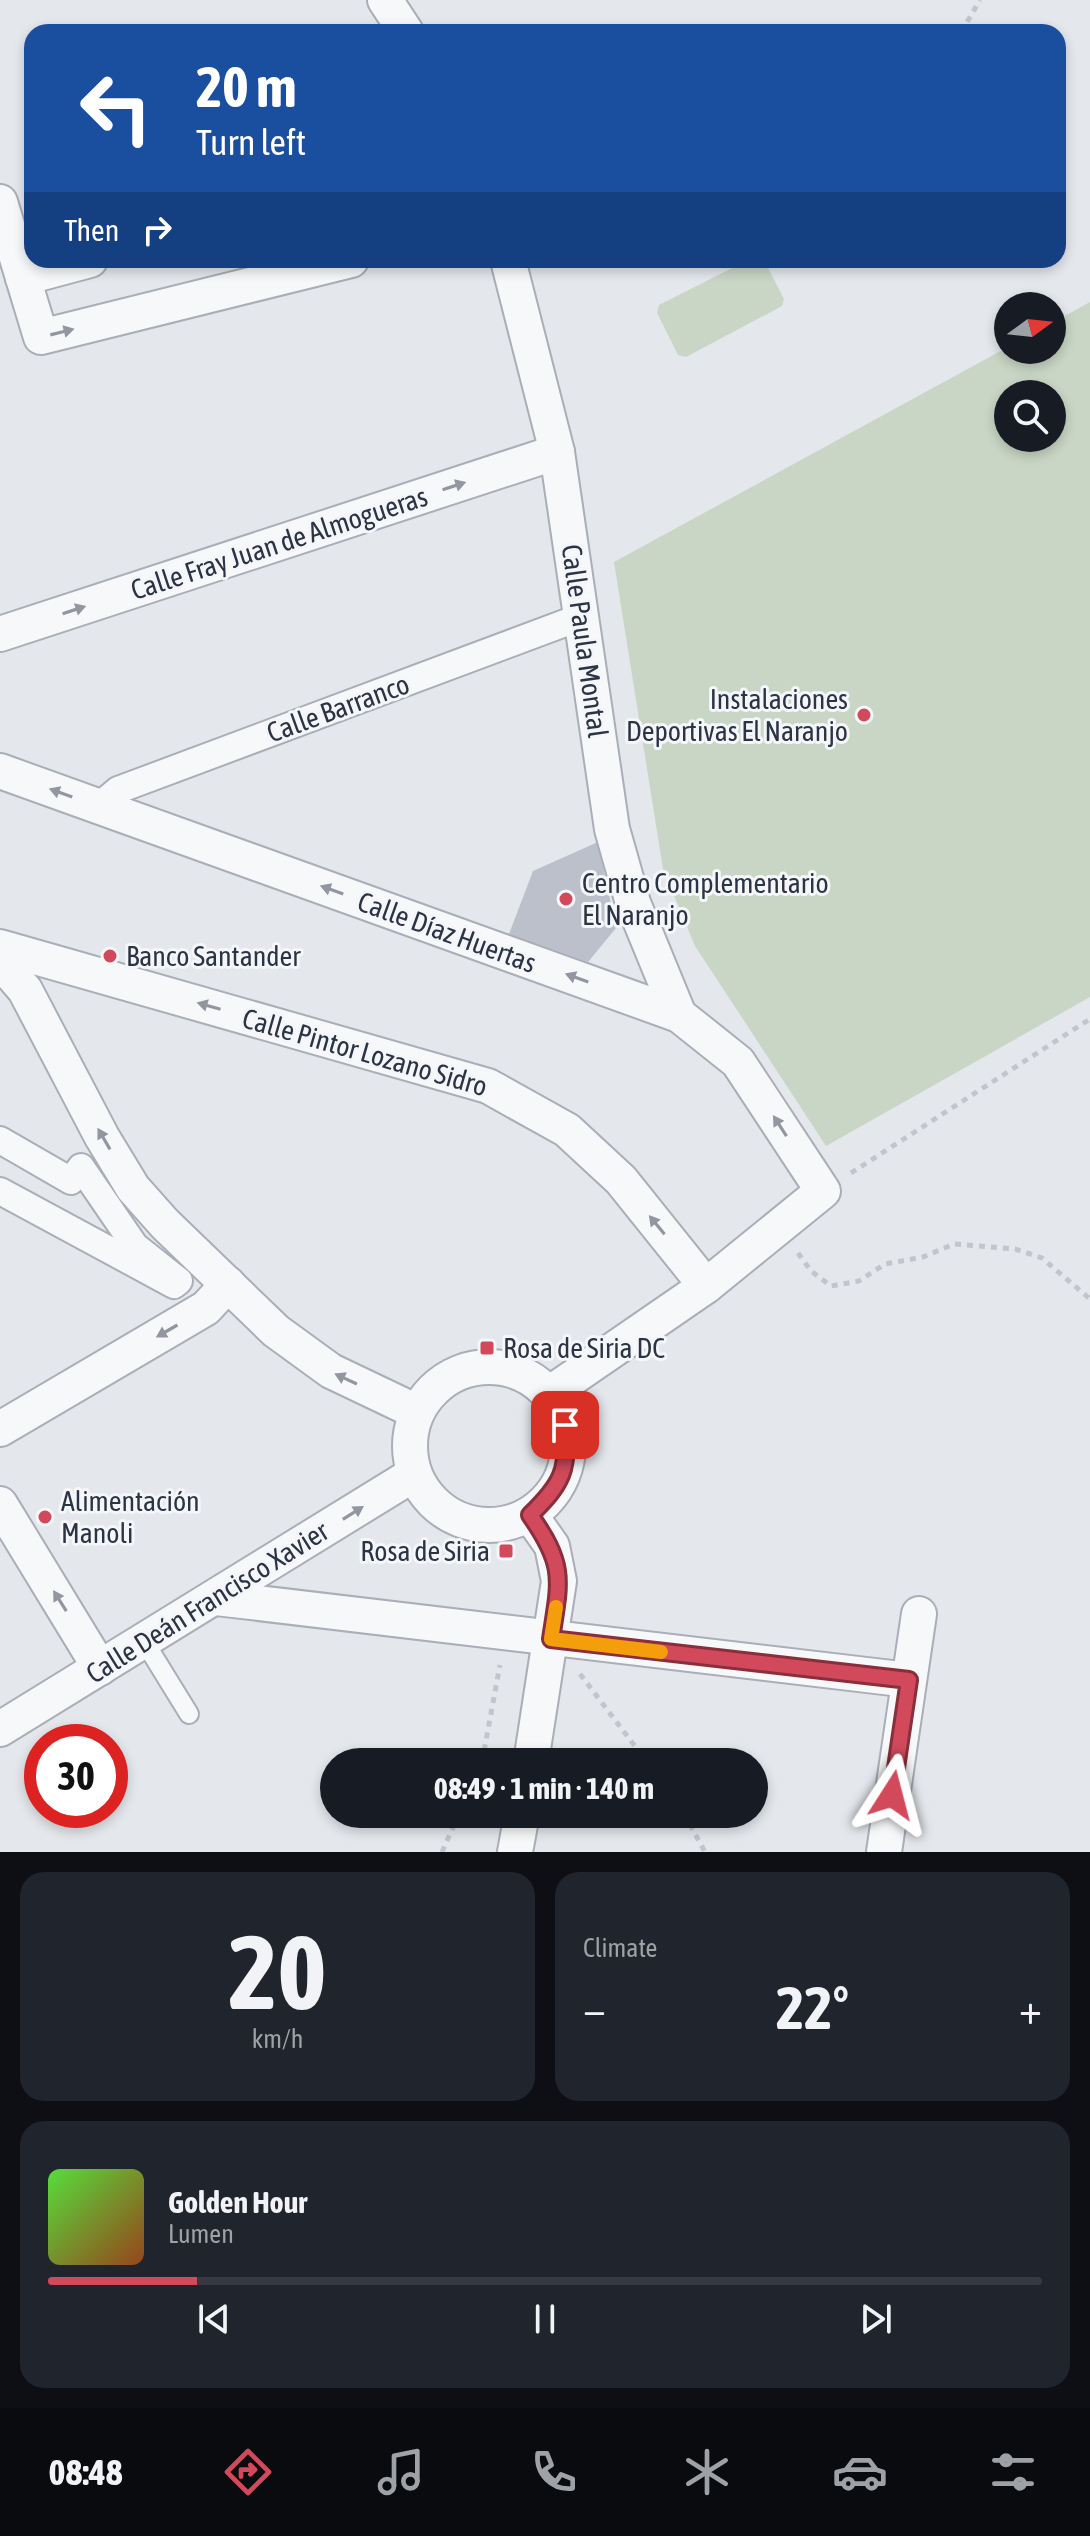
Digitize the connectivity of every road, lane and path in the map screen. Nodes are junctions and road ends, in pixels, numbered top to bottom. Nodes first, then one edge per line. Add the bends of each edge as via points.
1 (385, 0) edge
2 (980, 0) edge
3 (401, 24) edge
4 (966, 24) edge
5 (0, 202) edge
6 (60, 268) edge
7 (319, 268) edge
8 (510, 268) edge
9 (23, 278) junction
10 (557, 452) junction
11 (581, 617) junction
12 (0, 634) edge
13 (0, 771) edge
14 (99, 806) junction
15 (0, 947) edge
16 (0, 961) edge
17 (679, 1015) junction
18 (1090, 1019) edge
19 (0, 1140) edge
20 (0, 1160) edge
21 (0, 1191) edge
22 (823, 1191) junction
23 (121, 1198) junction
24 (779, 1226) junction
25 (228, 1284) junction
26 (706, 1286) junction
27 (1090, 1299) edge
28 (549, 1394) junction
29 (417, 1412) junction
30 (0, 1429) edge
31 (414, 1474) junction
32 (0, 1504) edge
33 (530, 1515) junction
34 (216, 1598) junction
35 (919, 1614) dead end
36 (506, 1633) junction
37 (551, 1639) junction
38 (144, 1641) junction
39 (100, 1668) junction
40 (909, 1680) junction
41 (189, 1714) dead end
42 (0, 1729) edge
43 (485, 1748) edge
44 (533, 1748) edge
45 (636, 1748) edge
46 (453, 1828) edge
47 (519, 1828) edge
48 (692, 1828) edge
49 (442, 1852) edge
50 (515, 1852) edge
51 (705, 1852) edge
52 (884, 1852) edge

1 - 3 street
2 - 4 path
5 - 9 street
6 - 9 street
9 -> 7 street via 41,337
8 - 10 street, Calle Paula Montal
10 - 11 street, Calle Paula Montal
12 -> 10 street, Calle Fray Juan de Almogueras
11 - 14 street, Calle Barranco via 118,790
11 - 17 street, Calle Paula Montal via 612,829 633,903
14 -> 13 street, Calle Díaz Huertas
17 -> 14 street, Calle Díaz Huertas
26 -> 15 street, Calle Pintor Lozano Sidro via 621,1180 578,1140 488,1086
23 -> 16 street via 102,1137 25,990
22 -> 17 street, Calle Díaz Huertas via 738,1062
18 - 22 path
19 - 23 street via 71,1181 81,1167
20 - 23 street
21 - 23 street via 174,1285 179,1281 135,1246
22 - 24 street
23 - 25 street
24 - 26 street
24 - 27 path via 811,1271 831,1286 859,1281 885,1264 954,1244 1015,1249 1042,1258
29 -> 25 street via 331,1371 276,1331
25 -> 30 street via 206,1308
26 - 28 street
28 - 29 street via 524,1375 494,1367 463,1371 435,1387
28 - 33 street via 565,1425 568,1460 554,1492
29 - 31 street via 409,1443
31 - 33 street via 433,1504 462,1522 497,1526
34 -> 31 street, Calle Deán Francisco Xavier
39 -> 32 street
33 - 37 street via 552,1546 559,1581
34 - 36 street
34 - 38 street, Calle Deán Francisco Xavier
35 - 40 street
36 - 37 street
36 - 43 path
37 - 40 street
37 - 44 street
37 - 45 path
38 - 39 street, Calle Deán Francisco Xavier
38 - 41 lane
39 - 42 street, Calle Deán Francisco Xavier
40 - 52 street
46 - 49 path
47 - 50 street
48 - 51 path

